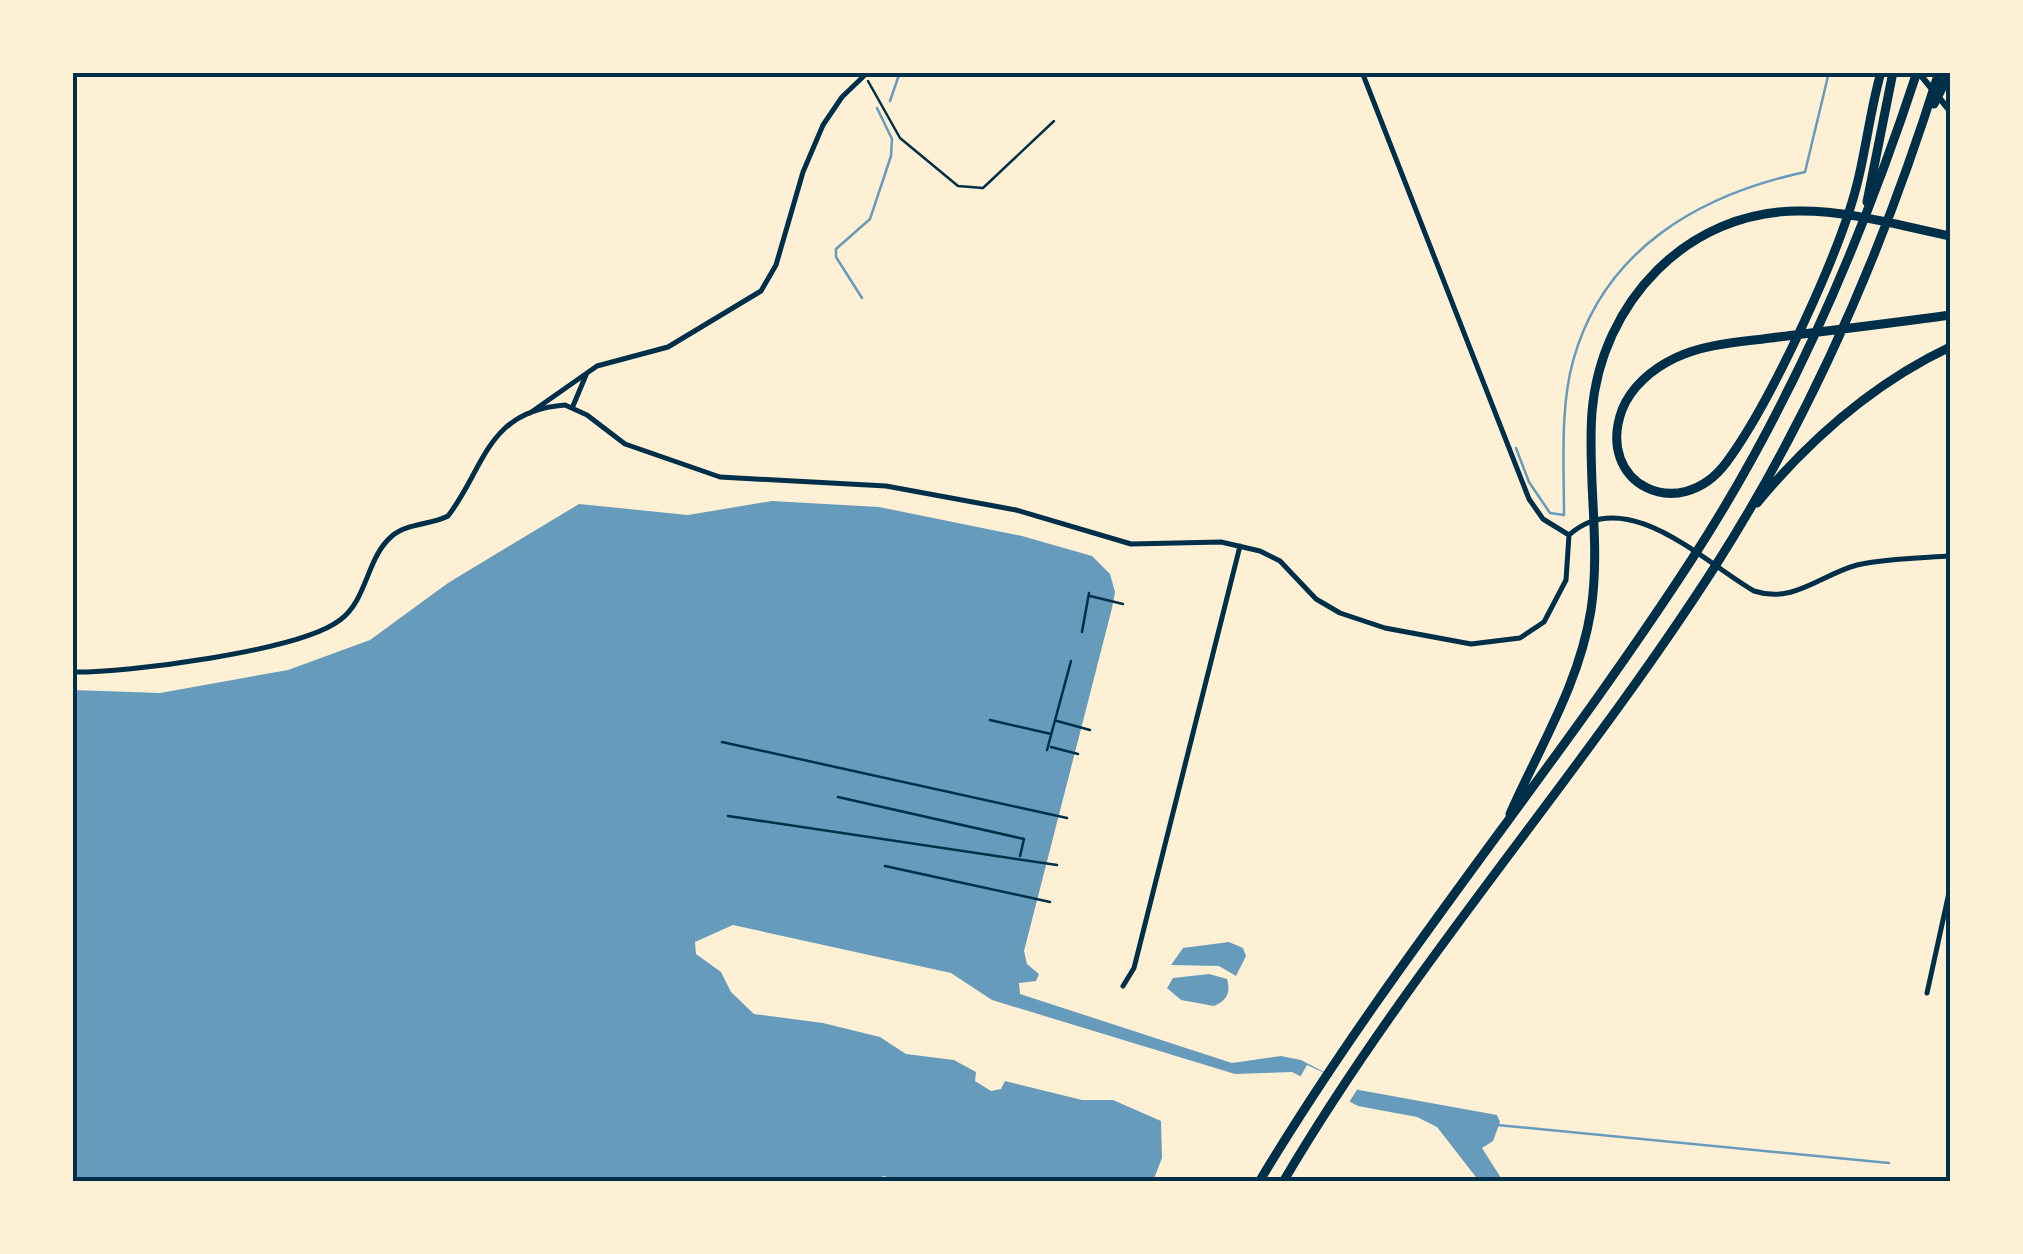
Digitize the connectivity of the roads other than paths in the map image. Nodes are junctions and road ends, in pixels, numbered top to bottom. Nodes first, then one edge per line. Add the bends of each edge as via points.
1 (1362, 72) edge
2 (1881, 72) edge
3 (1893, 72) edge
4 (1918, 72) edge
5 (1939, 72) edge
6 (1950, 72) edge
7 (866, 74) edge
8 (1950, 111) edge
9 (1920, 133) junction
10 (1861, 232) junction
11 (1950, 236) edge
12 (1950, 315) edge
13 (1950, 346) edge
14 (588, 372) junction
15 (573, 407) junction
16 (528, 416) junction
17 (1743, 521) junction
18 (1569, 535) junction
19 (1240, 546) junction
20 (1950, 556) edge
21 (72, 672) edge
22 (1503, 830) junction
23 (1950, 888) edge
24 (1123, 986) dead end
25 (1927, 992) dead end
26 (1259, 1182) edge
27 (1284, 1182) edge

1 - 18 street via 1529,499 1544,520
2 - 12 highway via 1843,226 1774,376 1728,460 1708,483 1679,495 1633,479 1618,451 1627,400 1646,377 1688,353 1784,336 1862,327
3 - 10 highway
4 - 8 street
4 - 10 highway
5 - 9 highway
6 - 9 highway
7 - 14 street via 832,111 814,144 776,265 761,290 668,347
9 - 17 highway via 1856,298
10 - 22 highway via 1810,349 1698,549
11 - 22 highway via 1839,214 1782,212 1733,222 1689,244 1642,285 1609,338 1598,371 1593,595 1577,669
13 - 17 highway via 1855,405
14 - 15 street
14 - 16 street
15 - 16 street via 555,405
15 - 19 street via 625,444 720,477 886,486 1016,510 1131,544
16 - 21 street via 488,444 448,516 388,540 339,621 267,646
17 - 27 highway via 1638,681 1346,1082
18 - 19 street via 1566,580 1544,622 1520,638 1471,644 1340,613 1272,555
18 - 20 street via 1606,520 1647,524 1743,585 1772,595 1800,591 1862,564
19 - 24 street via 1134,968
22 - 26 highway via 1326,1073
23 - 25 street

